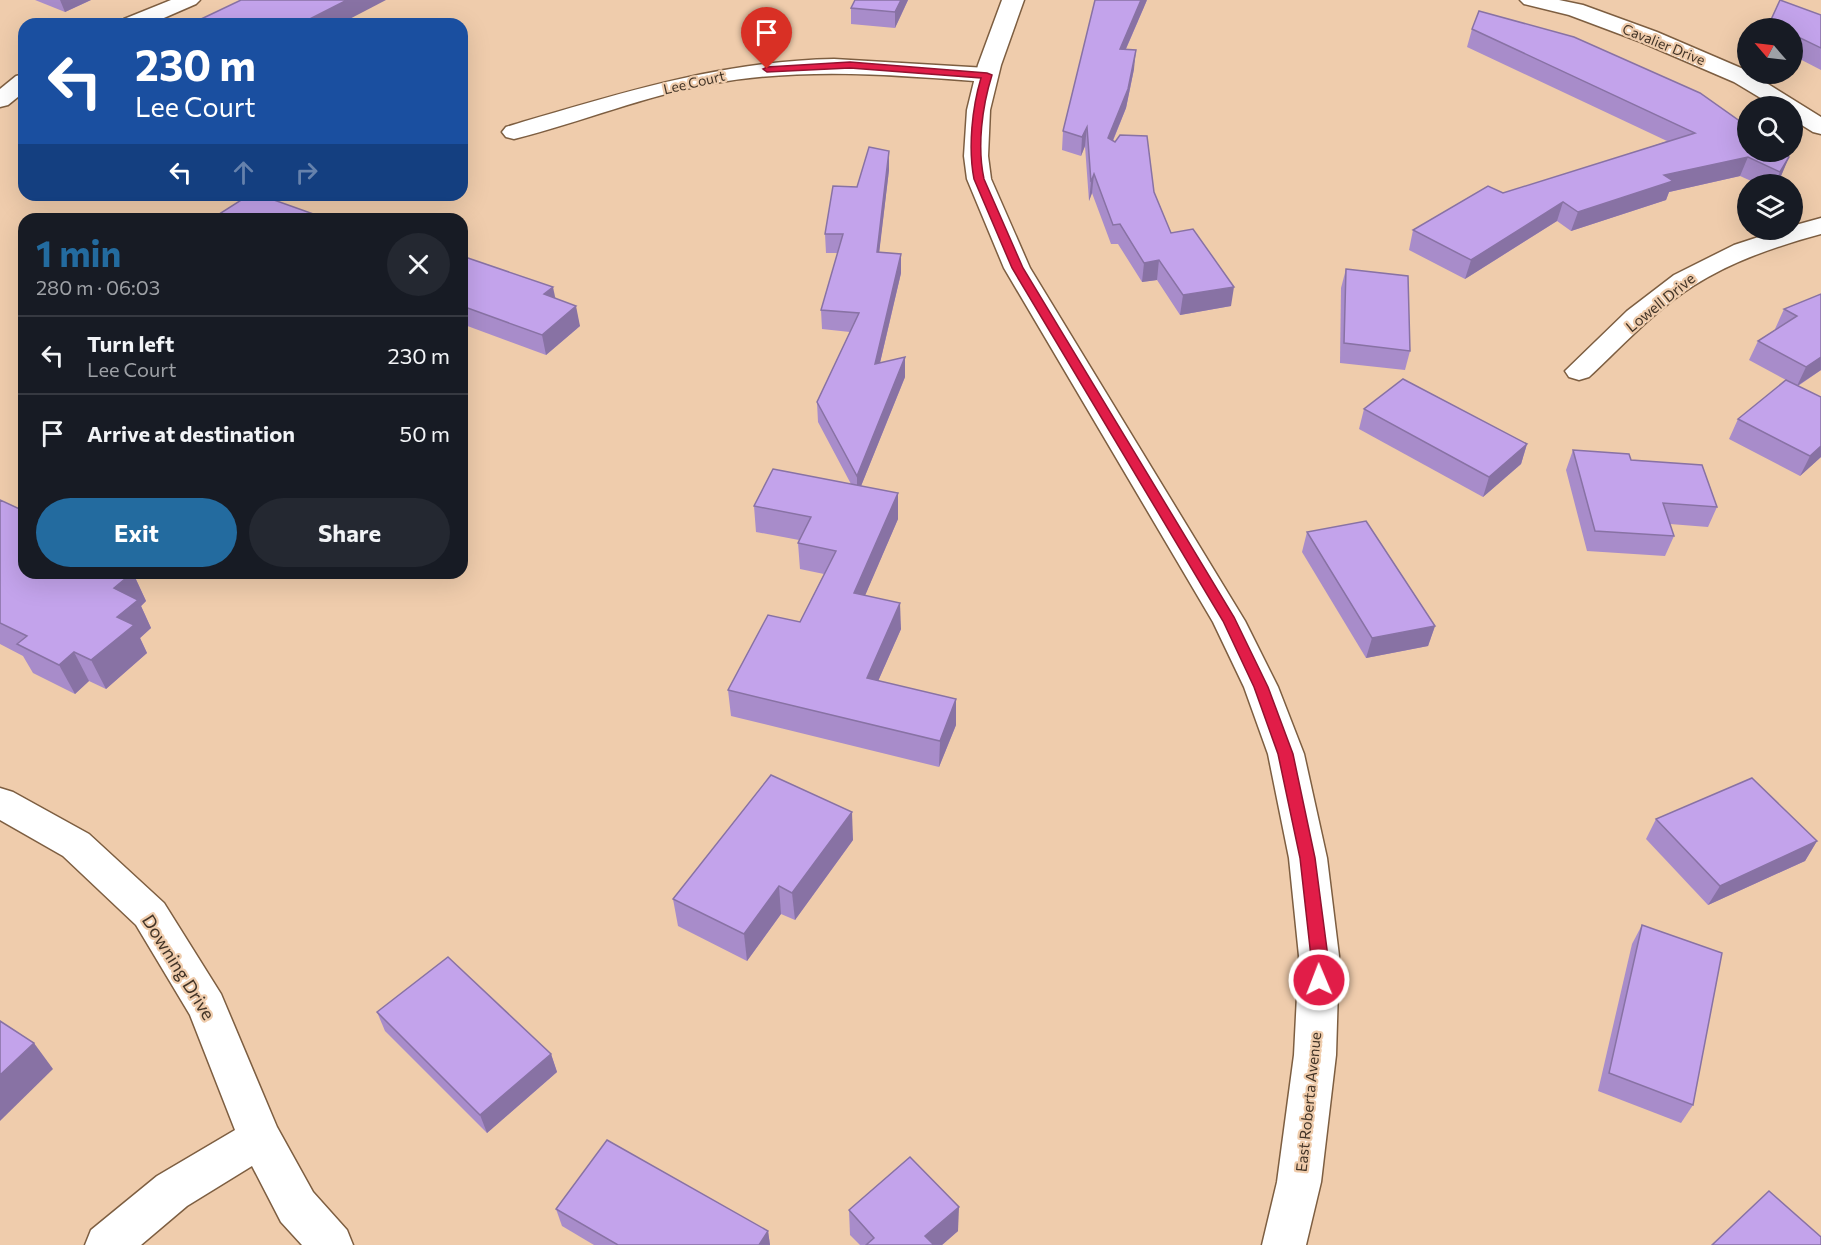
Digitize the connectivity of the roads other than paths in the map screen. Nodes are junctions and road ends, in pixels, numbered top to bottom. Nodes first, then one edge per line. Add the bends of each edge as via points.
1 (189, 0) edge
2 (1012, 0) edge
3 (1531, 0) edge
4 (146, 18) edge
5 (987, 75) junction
6 (18, 86) edge
7 (1773, 96) edge
8 (0, 100) edge
9 (1803, 116) edge
10 (1821, 127) edge
11 (514, 132) dead end
12 (1821, 226) edge
13 (1578, 371) dead end
14 (0, 802) edge
15 (260, 1138) junction
16 (107, 1245) edge
17 (331, 1245) edge
18 (1284, 1245) edge

1 - 4 street
2 - 5 street, East Roberta Avenue
3 - 7 street, Cavalier Drive via 1604,20 1703,59 1742,76
5 - 11 street, Lee Court via 850,65 744,71 639,94
5 - 18 street, East Roberta Avenue via 981,96 976,164 1017,268 1229,621 1261,687 1286,754 1308,858 1319,957 1310,1101 1299,1182
6 - 8 street
9 - 10 street, Cavalier Drive
12 - 13 street, Lowell Drive via 1760,243 1698,271 1668,291
14 - 15 street, Downing Drive via 76,845 150,915 207,1007
15 - 16 street via 172,1191
15 - 17 street, Downing Drive via 297,1207

